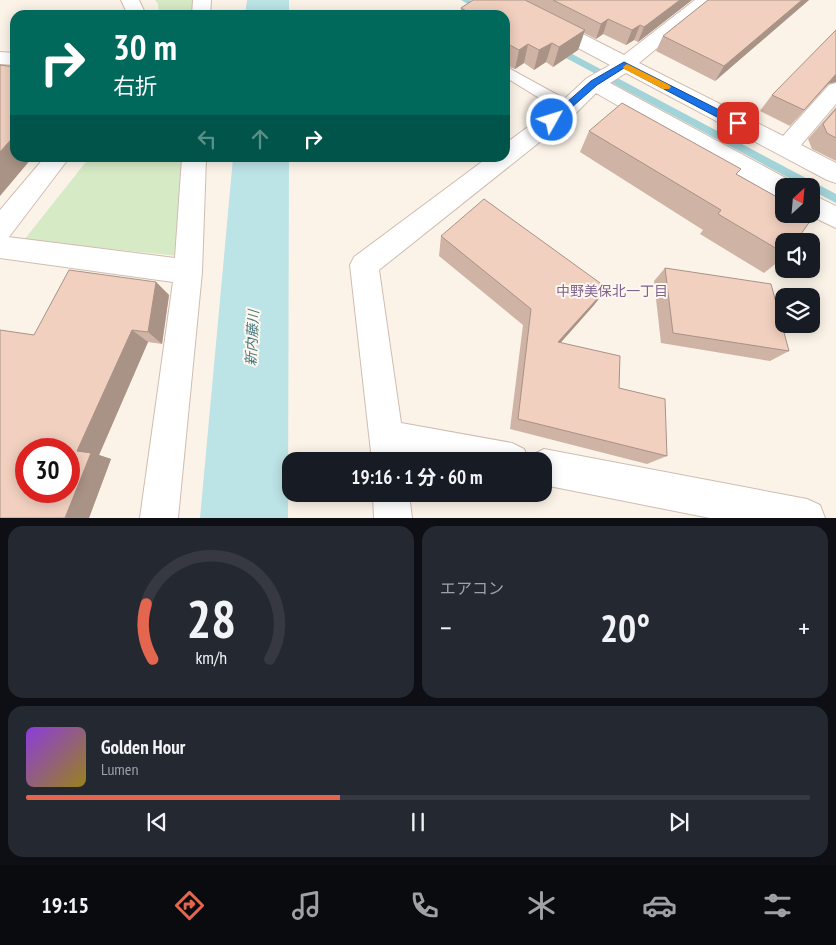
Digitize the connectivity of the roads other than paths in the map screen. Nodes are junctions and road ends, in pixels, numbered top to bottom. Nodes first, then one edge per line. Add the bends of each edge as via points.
1 (502, 0) edge
2 (706, 0) edge
3 (624, 65) junction
4 (510, 74) edge
5 (594, 83) junction
6 (836, 90) edge
7 (568, 108) junction
8 (786, 148) junction
9 (510, 152) edge
10 (54, 162) edge
11 (194, 162) edge
12 (498, 162) edge
13 (836, 174) edge
14 (775, 184) edge
15 (820, 209) edge
16 (836, 218) edge
17 (0, 230) edge
18 (0, 247) edge
19 (188, 272) junction
20 (388, 449) edge
21 (419, 452) edge
22 (552, 469) edge
23 (392, 502) edge
24 (159, 518) edge
25 (393, 518) edge
26 (807, 518) edge

1 - 3 street
2 - 3 street
3 - 5 street
3 - 8 street
4 - 7 lane
5 - 7 street
5 - 14 street
6 - 8 street
7 - 9 street
8 - 13 street
10 - 17 street
11 - 19 street
12 - 20 street via 364,265
15 - 16 street
18 - 19 street
19 - 24 street
20 - 21 street
22 - 26 street
23 - 25 street

